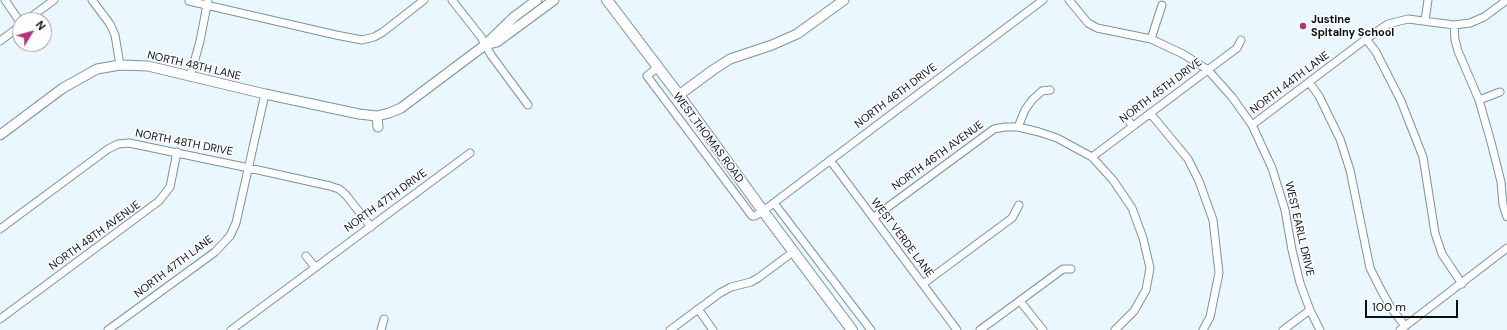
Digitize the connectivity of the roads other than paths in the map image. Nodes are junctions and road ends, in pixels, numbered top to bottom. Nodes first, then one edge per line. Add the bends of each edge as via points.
1 (5, 0) edge
2 (54, 0) edge
3 (92, 0) edge
4 (424, 0) edge
5 (452, 0) edge
6 (537, 0) edge
7 (554, 0) edge
8 (607, 0) edge
9 (844, 0) edge
10 (1043, 0) edge
11 (1069, 0) edge
12 (1428, 0) edge
13 (1507, 0) edge
14 (189, 1) edge
15 (208, 2) edge
16 (1162, 5) dead end
17 (13, 12) edge
18 (38, 12) edge
19 (1425, 21) junction
20 (1454, 25) junction
21 (12, 32) edge
22 (1151, 39) junction
23 (1366, 39) junction
24 (1241, 40) dead end
25 (0, 41) edge
26 (485, 45) junction
27 (120, 65) junction
28 (658, 67) junction
29 (1208, 70) junction
30 (190, 76) junction
31 (1309, 82) junction
32 (1050, 90) dead end
33 (1500, 92) dead end
34 (265, 94) junction
35 (679, 95) junction
36 (1479, 100) junction
37 (528, 105) dead end
38 (1150, 113) junction
39 (377, 116) junction
40 (1126, 116) dead end
41 (1252, 125) junction
42 (1132, 126) junction
43 (378, 127) dead end
44 (1018, 127) junction
45 (0, 135) edge
46 (176, 152) junction
47 (470, 153) dead end
48 (1092, 157) junction
49 (830, 160) junction
50 (249, 168) junction
51 (1504, 181) edge
52 (774, 202) junction
53 (1019, 205) dead end
54 (763, 211) junction
55 (873, 218) junction
56 (1507, 218) edge
57 (371, 227) junction
58 (0, 229) edge
59 (1507, 248) edge
60 (793, 252) junction
61 (306, 256) dead end
62 (315, 267) junction
63 (1071, 269) dead end
64 (922, 284) junction
65 (1462, 284) junction
66 (1020, 301) junction
67 (698, 309) junction
68 (1310, 310) junction
69 (0, 319) edge
70 (384, 319) dead end
71 (1402, 328) edge
72 (108, 330) edge
73 (231, 330) edge
74 (381, 330) edge
75 (670, 330) edge
76 (713, 330) edge
77 (852, 330) edge
78 (871, 330) edge
79 (957, 330) edge
80 (980, 330) edge
81 (1043, 330) edge
82 (1115, 330) edge
83 (1203, 330) edge
84 (1283, 330) edge
85 (1320, 330) edge

1 - 17 street
2 - 18 street
3 - 27 street via 115,35
4 - 15 street via 384,32 362,40
5 - 26 street
6 - 26 street, NORTH 48TH LANE
7 - 26 street, NORTH 48TH LANE via 497,42
8 - 28 main road, WEST THOMAS ROAD
9 - 35 street via 797,34 730,59
10 - 49 street, NORTH 46TH DRIVE
11 - 22 street, WEST EARLL DRIVE via 1088,23 1097,28
12 - 19 street
13 - 20 street, NORTH 44TH LANE via 1484,17 1470,23
14 - 15 street
15 - 30 street
16 - 22 street
19 - 20 street, NORTH 44TH LANE
19 - 23 street, NORTH 44TH LANE via 1408,19 1388,24
20 - 36 street via 1458,51
21 - 25 street
22 - 29 street, WEST EARLL DRIVE via 1174,48
23 - 31 street, NORTH 44TH LANE
23 - 65 street via 1376,52 1401,101 1423,157 1435,233 1442,254
24 - 29 street, NORTH 45TH DRIVE via 1237,48
26 - 37 street
26 - 39 street, NORTH 48TH LANE via 401,108
27 - 30 street, NORTH 48TH LANE via 148,66
27 - 45 street, NORTH 48TH LANE via 97,69 63,88
28 - 35 main road, WEST THOMAS ROAD
28 - 54 street, WEST THOMAS ROAD via 647,76 752,216
29 - 38 street, NORTH 45TH DRIVE
29 - 41 street, WEST EARLL DRIVE via 1232,96
30 - 34 street, NORTH 48TH LANE
31 - 41 street, NORTH 44TH LANE
31 - 71 street via 1319,96 1340,139 1350,170 1370,268
32 - 44 street via 1042,91 1032,100
33 - 36 street
34 - 39 street, NORTH 48TH LANE
34 - 50 street, NORTH 47TH LANE
35 - 54 main road, WEST THOMAS ROAD
36 - 51 street
38 - 42 street, NORTH 45TH DRIVE
38 - 83 street via 1188,159 1213,220 1219,273 1210,317
39 - 43 street
40 - 42 street
41 - 68 street, WEST EARLL DRIVE via 1268,157 1279,188 1296,270
42 - 48 street, NORTH 45TH DRIVE
44 - 48 street, NORTH 46TH AVENUE via 1057,138
44 - 55 street, NORTH 46TH AVENUE via 994,129
46 - 50 street, NORTH 48TH DRIVE
46 - 58 street, NORTH 48TH DRIVE via 129,143 118,144
46 - 69 street, NORTH 48TH AVENUE via 170,187 159,201
47 - 57 street, NORTH 47TH DRIVE
48 - 82 street, NORTH 46TH AVENUE via 1113,180 1132,208 1150,268 1146,290 1134,311
49 - 52 street, NORTH 46TH DRIVE
49 - 55 street, WEST VERDE LANE
50 - 57 street, NORTH 48TH DRIVE via 339,189
50 - 72 street, NORTH 47TH LANE via 236,223 230,236 221,246
51 - 56 street via 1503,205
52 - 54 street, NORTH 46TH DRIVE
52 - 78 street
53 - 64 street via 1012,218
54 - 60 main road, WEST THOMAS ROAD
55 - 64 street, WEST VERDE LANE
57 - 62 street, NORTH 47TH DRIVE
59 - 65 street
60 - 67 street via 758,278 731,287
60 - 77 main road, WEST THOMAS ROAD
61 - 62 street
62 - 73 street, NORTH 47TH DRIVE
63 - 66 street via 1063,269
64 - 79 street, WEST VERDE LANE
65 - 71 street
66 - 80 street
66 - 81 street
67 - 75 street
67 - 76 street
68 - 84 street
68 - 85 street, WEST EARLL DRIVE
70 - 74 street

